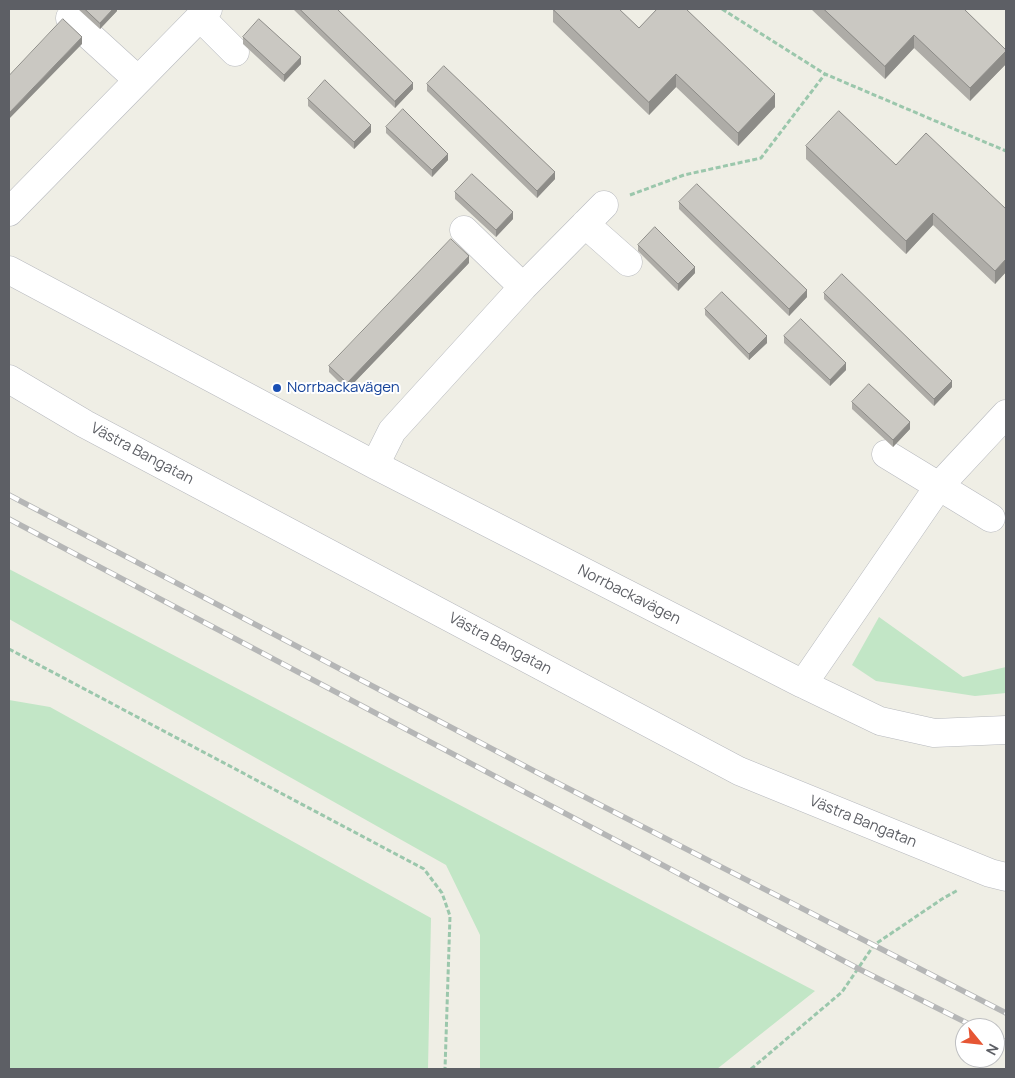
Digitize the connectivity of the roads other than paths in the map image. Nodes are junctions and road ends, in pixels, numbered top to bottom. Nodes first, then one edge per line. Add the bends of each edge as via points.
1 (204, 13) edge
2 (70, 18) dead end
3 (235, 52) dead end
4 (138, 80) junction
5 (604, 205) road end
6 (9, 212) edge
7 (585, 224) junction
8 (464, 230) dead end
9 (628, 262) dead end
10 (9, 270) edge
11 (523, 287) junction
12 (9, 379) edge
13 (1006, 414) edge
14 (886, 454) dead end
15 (375, 465) junction
16 (939, 486) junction
17 (991, 518) dead end
18 (803, 684) junction
19 (1006, 730) edge
20 (998, 875) edge

1 - 3 street
1 - 4 street
2 - 4 street
4 - 6 street
5 - 7 street
7 - 9 street
7 - 11 street
8 - 11 street
10 - 15 street, Norrbackavägen
11 - 15 street via 392,431
12 - 20 street, Västra Bangatan via 85,424 738,771
13 - 16 street
14 - 16 street
15 - 18 street, Norrbackavägen
16 - 17 street
16 - 18 street
18 - 19 street, Norrbackavägen via 880,721 934,733

